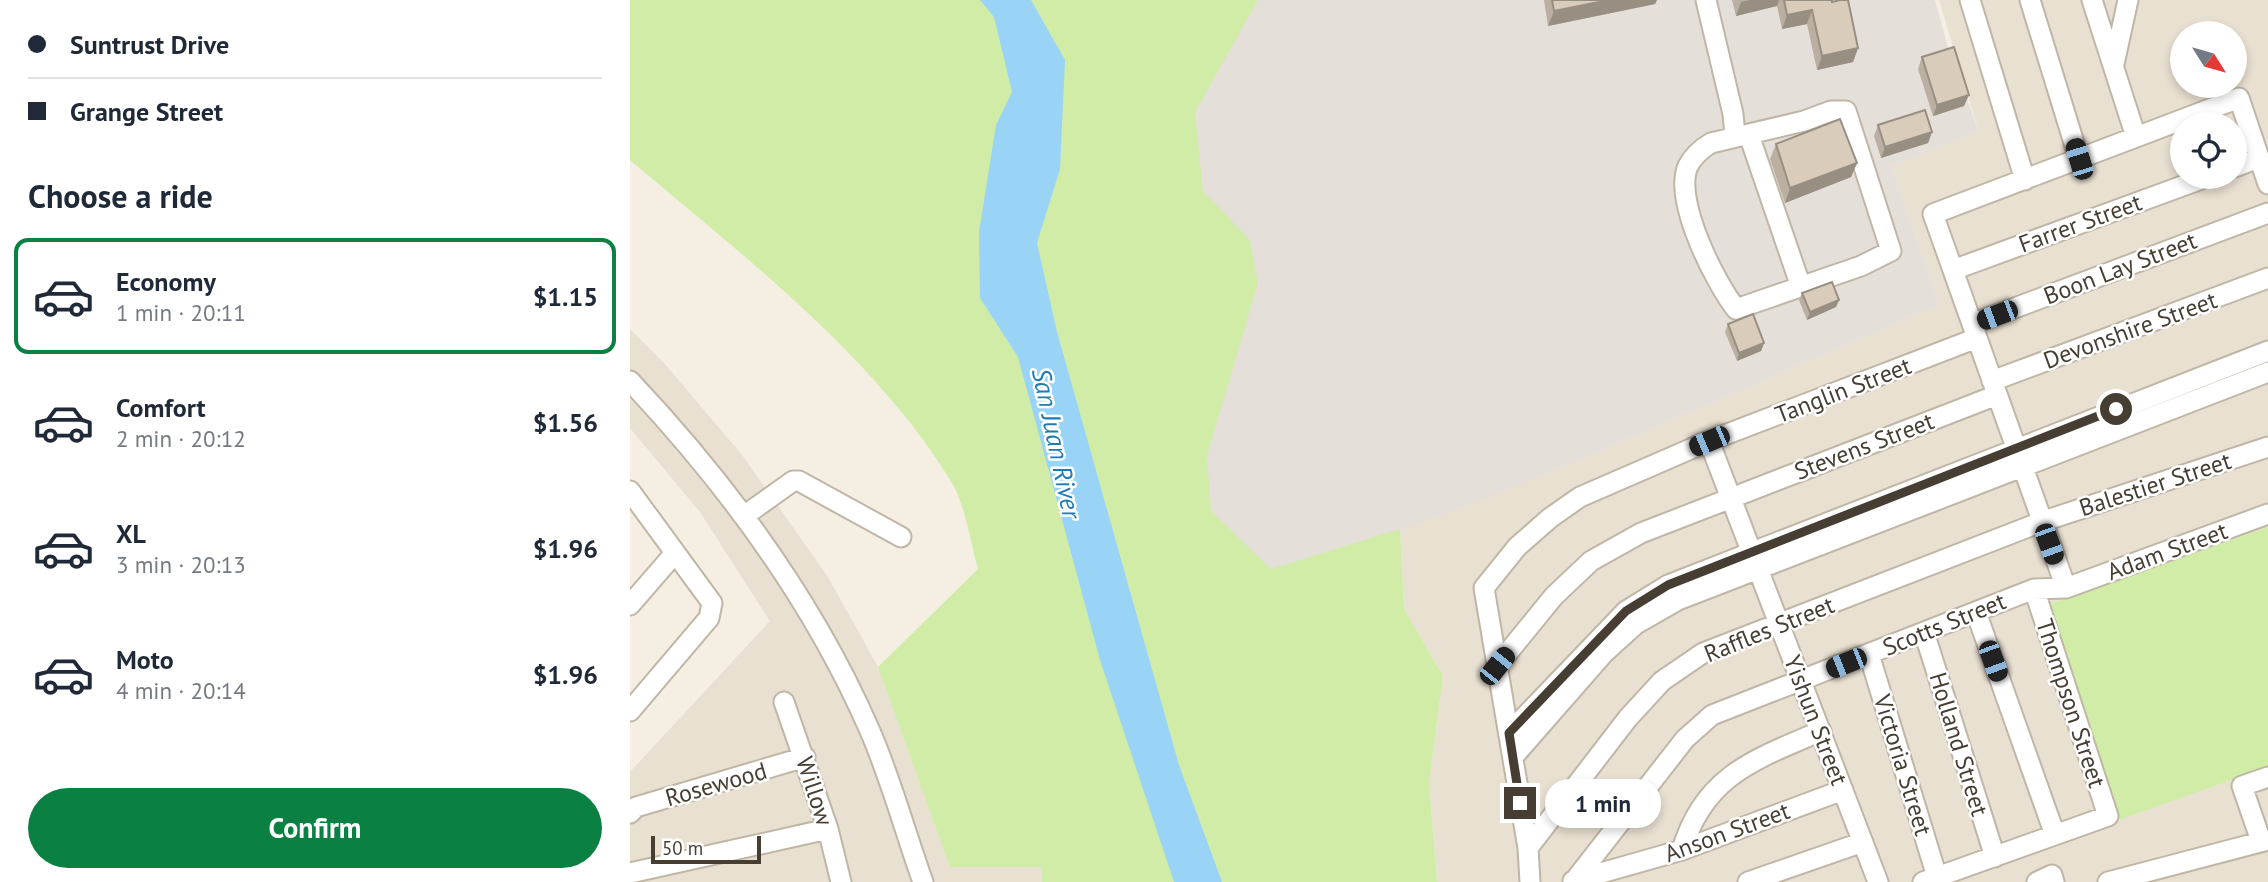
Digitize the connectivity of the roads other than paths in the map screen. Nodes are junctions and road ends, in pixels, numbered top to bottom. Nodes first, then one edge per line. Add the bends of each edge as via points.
1 (1706, 0) edge
2 (1970, 0) edge
3 (2030, 0) edge
4 (2092, 0) edge
5 (2128, 0) edge
6 (2114, 66) junction
7 (1742, 135) junction
8 (2136, 137) junction
9 (2258, 158) junction
10 (2079, 159) junction
11 (2247, 162) edge
12 (2025, 180) junction
13 (2268, 184) edge
14 (2174, 189) edge
15 (2268, 212) edge
16 (1953, 270) junction
17 (2268, 278) edge
18 (1800, 285) junction
19 (1975, 331) junction
20 (2268, 351) edge
21 (2268, 372) edge
22 (630, 381) edge
23 (1995, 388) junction
24 (1709, 441) junction
25 (2268, 447) edge
26 (2019, 457) junction
27 (631, 494) edge
28 (1732, 496) junction
29 (2268, 514) edge
30 (744, 516) junction
31 (2041, 522) junction
32 (901, 537) dead end
33 (675, 553) junction
34 (1756, 559) junction
35 (2066, 588) junction
36 (2034, 589) junction
37 (630, 605) edge
38 (1976, 612) junction
39 (1780, 623) junction
40 (1924, 632) junction
41 (1869, 654) junction
42 (1497, 666) junction
43 (1801, 681) junction
44 (784, 702) dead end
45 (630, 711) edge
46 (1821, 731) junction
47 (1509, 733) junction
48 (805, 757) junction
49 (1513, 758) junction
50 (2268, 777) edge
51 (1843, 790) junction
52 (630, 813) edge
53 (828, 829) junction
54 (2055, 835) junction
55 (2265, 840) edge
56 (1863, 842) junction
57 (1528, 848) junction
58 (1682, 850) junction
59 (1994, 857) junction
60 (630, 873) edge
61 (1930, 879) edge
62 (1572, 881) edge
63 (841, 882) edge
64 (923, 882) edge
65 (1530, 882) edge
66 (1748, 882) edge
67 (1878, 882) edge
68 (2037, 882) edge
69 (2053, 882) edge
70 (2108, 882) edge

1 - 7 street
2 - 12 street
3 - 10 street
4 - 6 street
5 - 6 street
6 - 8 street
7 - 18 street
7 - 18 street via 1699,151 1687,168 1685,201 1719,288 1736,309
7 - 18 street via 1846,111 1891,251 1861,266
8 - 9 street via 2239,98
8 - 10 street
9 - 11 street
9 - 13 street
10 - 12 street
12 - 16 street via 1933,214
14 - 16 street, Farrer Street
15 - 19 street, Boon Lay Street
16 - 19 street
17 - 23 street, Devonshire Street
19 - 23 street
19 - 24 street, Tanglin Street
20 - 26 street
21 - 26 street
22 - 30 street via 692,447
23 - 26 street
23 - 28 street, Stevens Street
24 - 28 street, Yishun Street
24 - 42 street, Tanglin Street via 1580,497 1517,547 1484,588
25 - 31 street, Balestier Street
26 - 31 street
26 - 34 street
27 - 33 street
28 - 34 street, Yishun Street
28 - 42 street, Stevens Street via 1641,533 1591,561 1554,596
29 - 35 street, Adam Street
30 - 32 street via 799,481
30 - 64 street via 805,604 870,732
31 - 35 street
31 - 39 street, Raffles Street
33 - 37 street
33 - 45 street via 713,610
34 - 39 street, Yishun Street
34 - 47 street via 1668,585 1626,611
34 - 49 street via 1636,624 1604,653
35 - 36 street, Scotts Street
36 - 38 street, Scotts Street
36 - 54 street, Thompson Street via 2108,816
38 - 40 street, Scotts Street
38 - 54 street
39 - 43 street, Yishun Street
39 - 57 street, Raffles Street via 1703,653 1662,681
40 - 41 street, Scotts Street
40 - 59 street, Holland Street
41 - 43 street, Scotts Street
41 - 61 street, Victoria Street
42 - 47 street
43 - 46 street, Yishun Street
43 - 62 street, Scotts Street via 1712,715 1685,739
44 - 48 street, Willow
46 - 51 street, Yishun Street
46 - 58 street via 1746,763 1718,787 1691,821
47 - 49 street
48 - 52 street, Rosewood via 636,807
48 - 53 street, Willow
49 - 57 street
50 - 55 street via 2242,786
51 - 56 street, Yishun Street
51 - 58 street, Anson Street
53 - 60 street
53 - 63 street, Willow
54 - 59 street
55 - 70 street
56 - 66 street
56 - 67 street, Yishun Street
57 - 65 street
58 - 62 street, Anson Street
59 - 61 street
68 - 69 street via 2052,875

